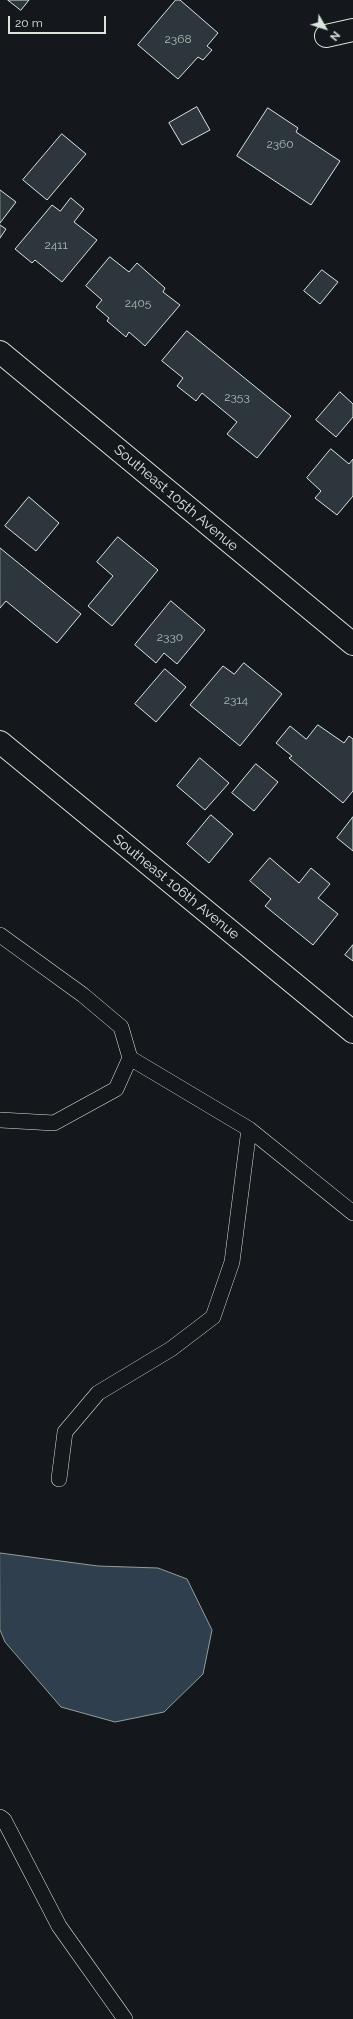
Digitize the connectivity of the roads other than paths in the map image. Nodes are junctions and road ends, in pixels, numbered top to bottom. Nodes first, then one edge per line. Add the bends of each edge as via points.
1 (353, 30) edge
2 (326, 36) dead end
3 (0, 352) edge
4 (353, 644) edge
5 (0, 742) edge
6 (0, 935) edge
7 (353, 1032) edge
8 (130, 1058) junction
9 (0, 1120) edge
10 (249, 1129) junction
11 (353, 1213) edge
12 (59, 1480) dead end
13 (0, 1816) edge
14 (125, 2019) edge

1 - 2 street
3 - 4 street, Southeast 105th Avenue
5 - 7 street, Southeast 106th Avenue
6 - 8 lane via 83,995 121,1027
8 - 9 lane via 116,1089 54,1123
8 - 10 lane
10 - 11 lane
10 - 12 lane via 232,1262 213,1317 170,1349 98,1393 65,1432
13 - 14 lane via 59,1926

